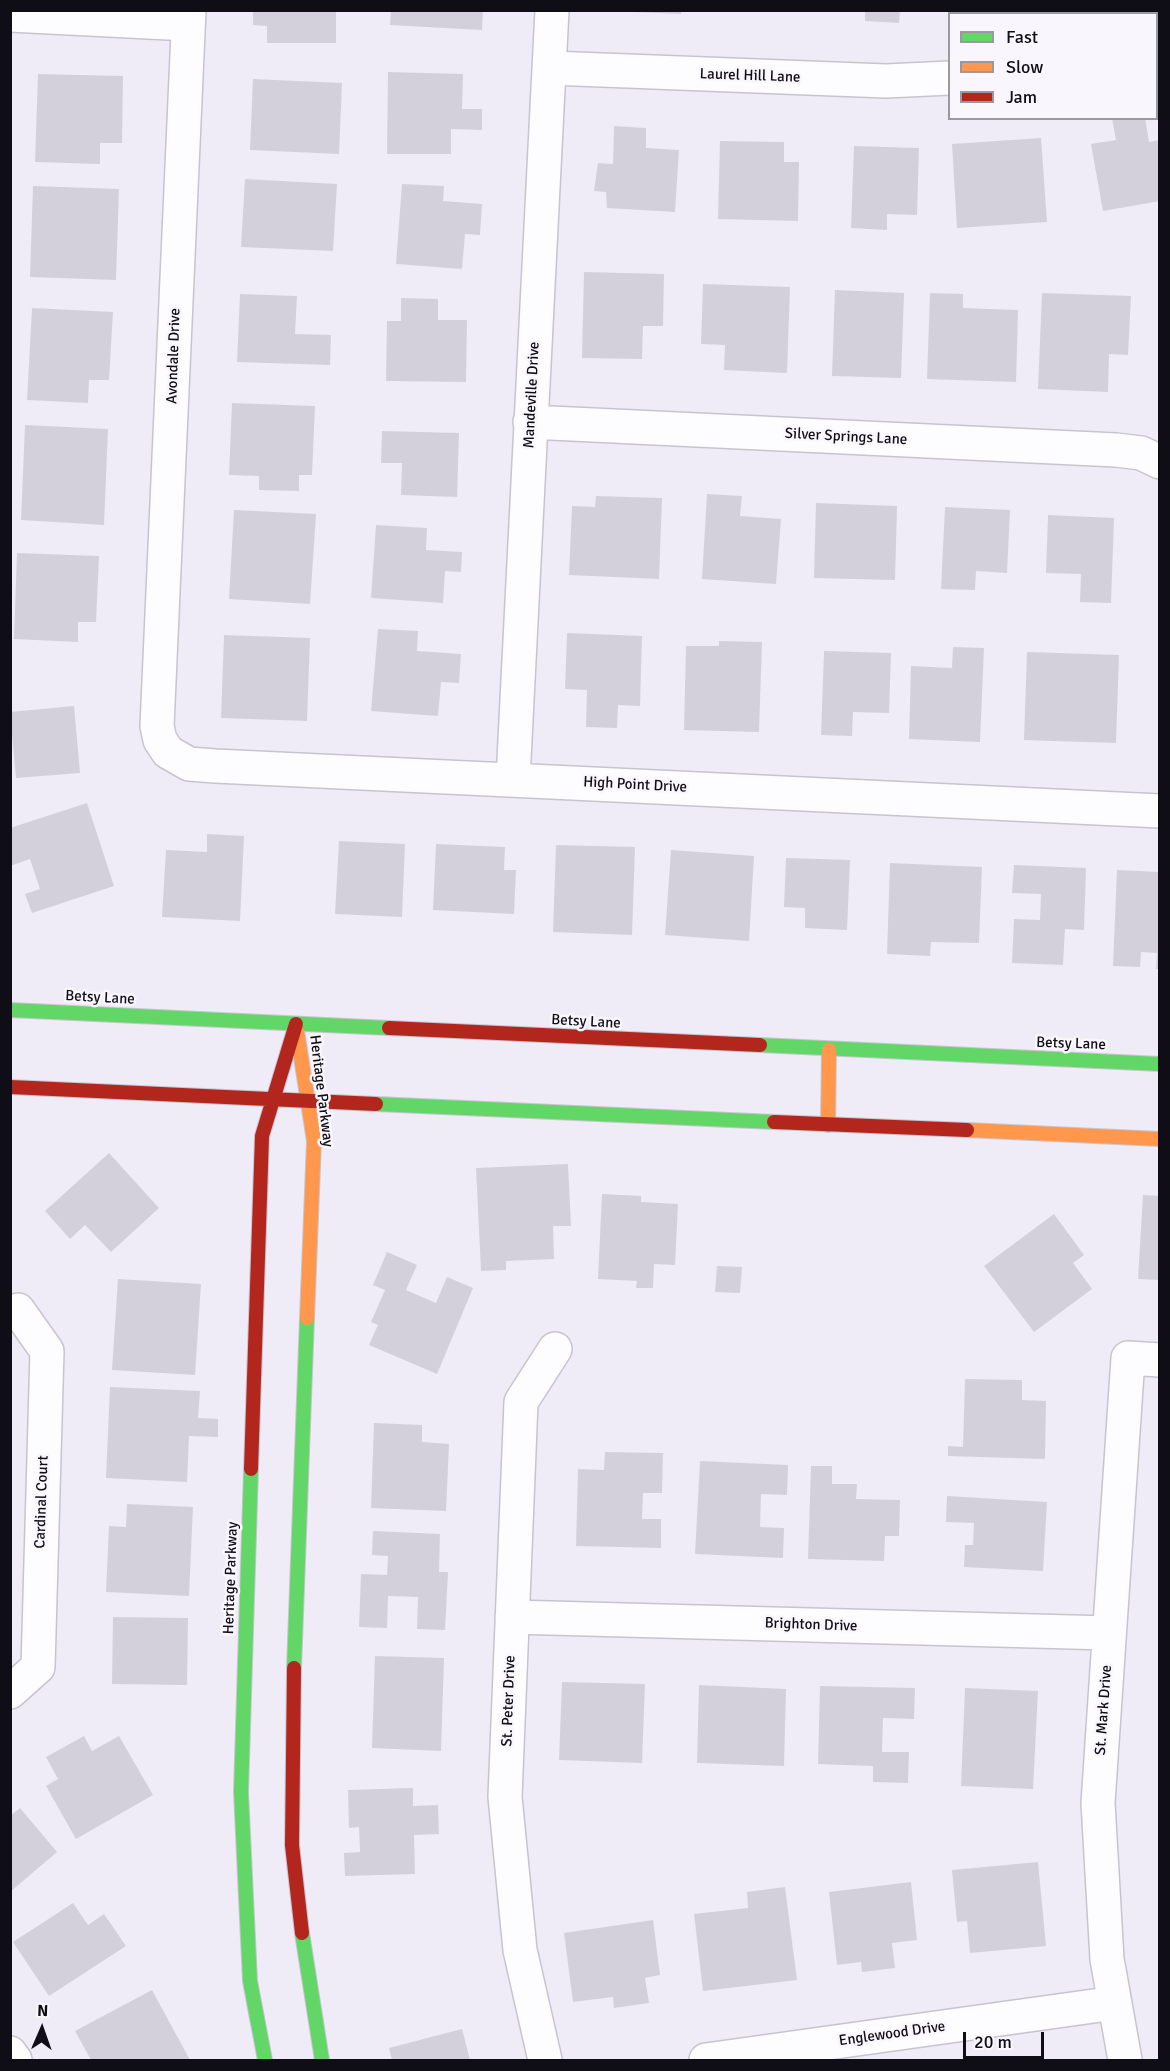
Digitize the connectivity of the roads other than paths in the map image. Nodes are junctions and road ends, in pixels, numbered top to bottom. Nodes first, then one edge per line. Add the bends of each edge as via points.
1 (552, 10) edge
2 (10, 15) edge
3 (188, 17) edge
4 (550, 68) junction
5 (948, 78) edge
6 (530, 422) junction
7 (1160, 462) edge
8 (159, 701) joint
9 (513, 779) junction
10 (1160, 811) edge
11 (10, 1011) edge
12 (296, 1024) junction
13 (829, 1050) junction
14 (1160, 1064) edge
15 (10, 1087) edge
16 (274, 1099) junction
17 (309, 1101) junction
18 (828, 1125) junction
19 (1160, 1139) edge
20 (18, 1310) dead end
21 (555, 1349) dead end
22 (1144, 1360) edge
23 (512, 1617) junction
24 (1110, 1634) junction
25 (10, 1692) edge
26 (1115, 2003) junction
27 (10, 2053) edge
28 (15, 2061) edge
29 (265, 2061) edge
30 (322, 2061) edge
31 (545, 2061) edge
32 (706, 2061) edge
33 (1125, 2061) edge

1 - 4 street, Mandeville Drive
2 - 3 street
3 - 8 street, Avondale Drive
4 - 5 street, Laurel Hill Lane via 886,81
4 - 6 street, Mandeville Drive
6 - 7 street, Silver Springs Lane via 1116,450 1140,453
6 - 9 street, Mandeville Drive
8 - 9 street, High Point Drive via 160,740 168,752 189,764
9 - 10 street, High Point Drive
11 - 12 main road, Betsy Lane
12 - 13 main road, Betsy Lane
12 - 16 main road, Heritage Parkway
12 - 17 main road, Heritage Parkway
13 - 14 main road, Betsy Lane
13 - 18 main road
15 - 16 main road
16 - 17 main road
16 - 29 main road, Heritage Parkway via 262,1136 241,1792 244,1918 250,1981
17 - 18 main road
17 - 30 main road, Heritage Parkway via 314,1141 293,1695 292,1845
18 - 19 main road
20 - 25 street, Cardinal Court via 47,1351 38,1667
21 - 23 street, St. Peter Drive via 521,1402
22 - 24 street, St. Mark Drive
23 - 24 street, Brighton Drive
23 - 31 street, St. Peter Drive via 505,1797 520,1950
24 - 26 street, St. Mark Drive via 1098,1803 1107,1959
26 - 32 street, Englewood Drive
26 - 33 street, St. Mark Drive
27 - 28 street

